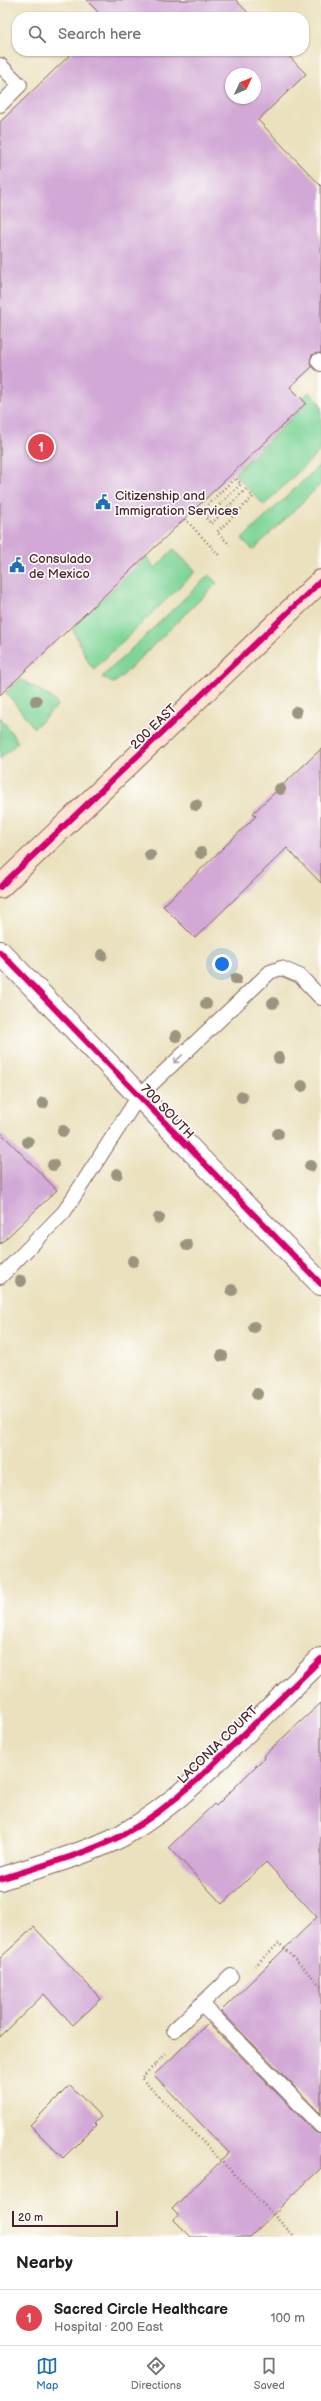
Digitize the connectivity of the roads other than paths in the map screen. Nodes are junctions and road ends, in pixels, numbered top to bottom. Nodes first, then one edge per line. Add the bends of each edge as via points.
1 (0, 65) edge
2 (0, 105) edge
3 (321, 581) edge
4 (0, 887) edge
5 (0, 952) edge
6 (321, 998) edge
7 (139, 1096) junction
8 (0, 1276) edge
9 (321, 1284) edge
10 (321, 1659) edge
11 (0, 1880) edge
12 (231, 1976) road end
13 (202, 2004) junction
14 (174, 2030) road end
15 (321, 2126) edge

1 - 2 lane via 20,85
3 - 4 street, 200 EAST
5 - 7 street, 700 SOUTH
6 -> 7 lane via 300,976 281,968 270,972
7 - 8 lane via 64,1212
7 - 9 street, 700 SOUTH
10 - 11 street, LACONIA COURT via 176,1799 121,1835 89,1850
12 - 13 lane
13 - 14 lane
13 - 15 lane

